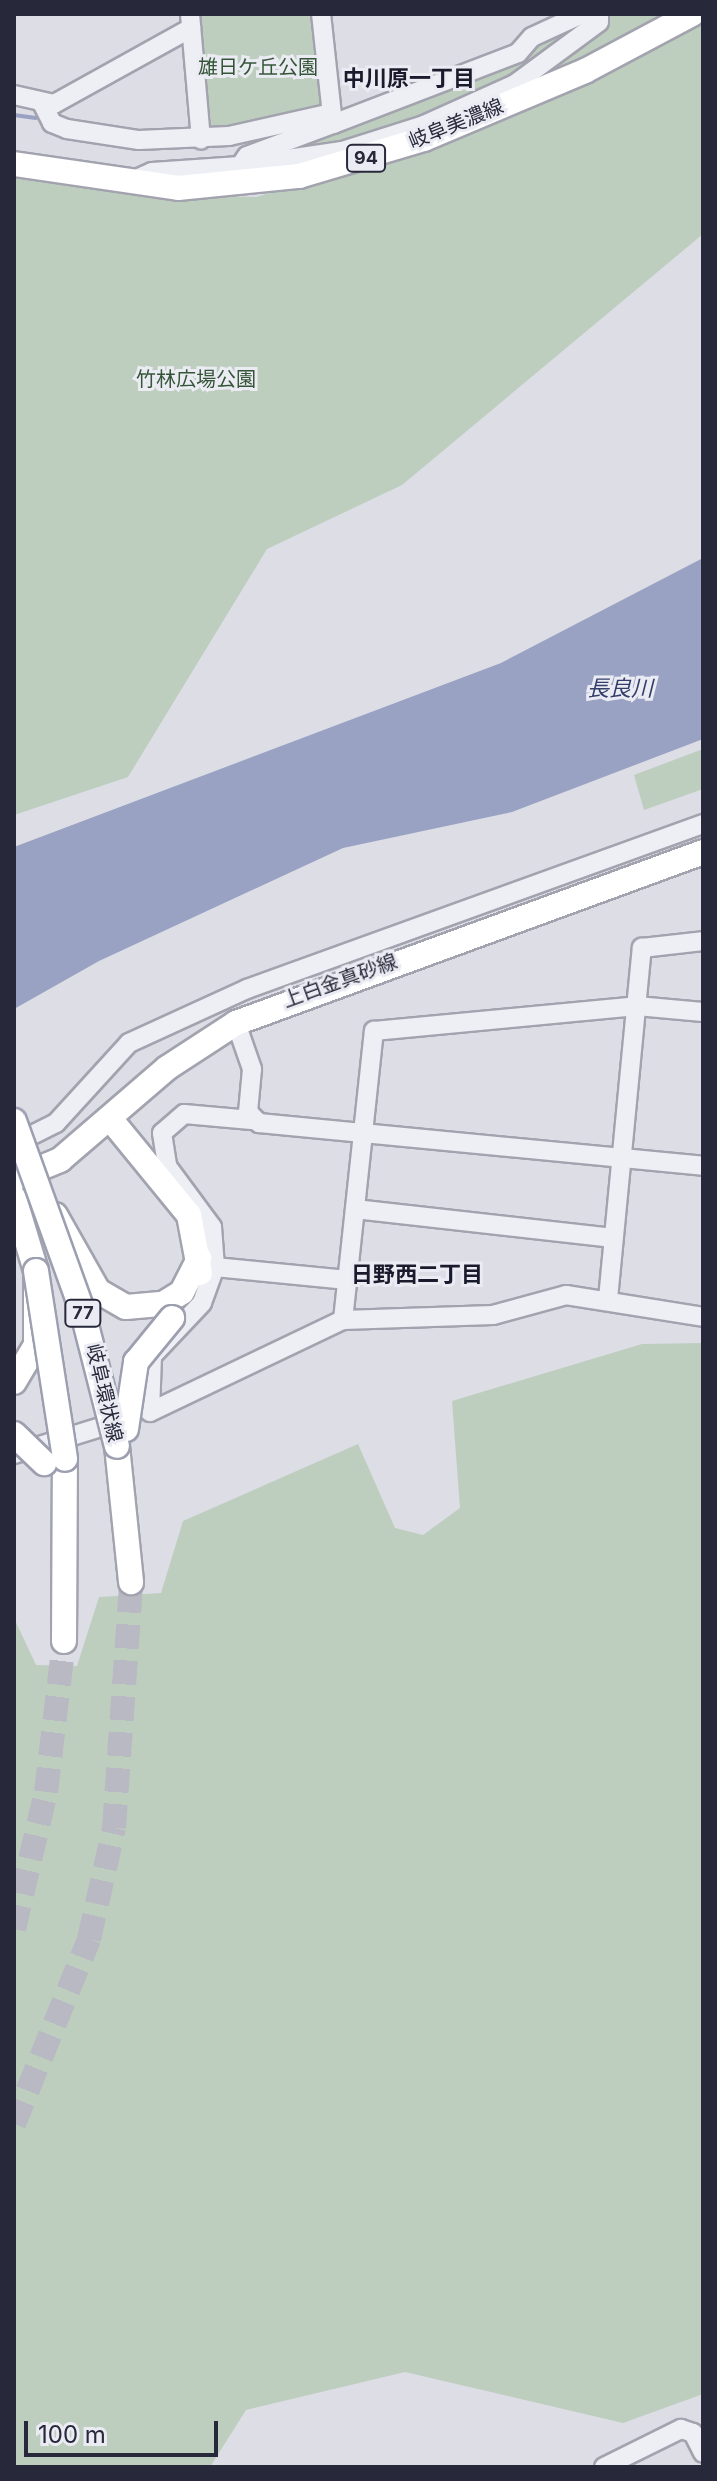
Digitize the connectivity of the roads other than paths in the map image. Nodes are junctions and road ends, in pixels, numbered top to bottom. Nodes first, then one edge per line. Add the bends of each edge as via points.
1 (321, 14) edge
2 (582, 14) edge
3 (692, 14) edge
4 (604, 17) edge
5 (191, 21) edge
6 (14, 95) edge
7 (43, 105) junction
8 (332, 118) junction
9 (201, 140) junction
10 (14, 164) edge
11 (240, 166) junction
12 (124, 184) junction
13 (703, 824) edge
14 (703, 852) edge
15 (703, 941) edge
16 (637, 1006) junction
17 (703, 1012) edge
18 (236, 1023) junction
19 (251, 1120) junction
20 (14, 1121) edge
21 (112, 1121) junction
22 (363, 1132) junction
23 (14, 1144) edge
24 (622, 1158) junction
25 (703, 1166) edge
26 (25, 1181) edge
27 (14, 1198) edge
28 (355, 1209) junction
29 (613, 1238) junction
30 (207, 1262) junction
31 (36, 1271) junction
32 (347, 1280) junction
33 (608, 1299) junction
34 (168, 1311) junction
35 (703, 1317) edge
36 (343, 1320) junction
37 (14, 1382) edge
38 (150, 1412) junction
39 (14, 1434) edge
40 (122, 1445) junction
41 (14, 1454) edge
42 (55, 1461) junction
43 (131, 1582) tunnel mouth
44 (65, 1629) tunnel mouth
45 (703, 2453) edge
46 (604, 2467) edge

1 - 8 street
2 - 8 street via 532,37 518,53
3 - 12 main road, 岐阜美濃線 / 94 via 585,71 361,160 233,186
4 - 11 street via 515,84 424,125 342,151
5 - 7 street
5 - 9 street
6 - 7 street
7 - 9 street via 52,123 67,129
8 - 9 street
8 - 11 street via 247,156
10 - 12 main road, 岐阜美濃線 / 94
11 - 12 street via 152,172
13 - 23 street via 247,989 129,1043 56,1123
14 - 18 main road, 上白金真砂線
15 - 16 street via 642,948
16 - 17 street
16 - 22 street via 374,1031
16 - 24 street
18 - 19 street via 252,1069
18 - 21 main road, 上白金真砂線 via 167,1068
19 - 22 street
19 - 30 street via 184,1114 162,1133 167,1166 212,1227
20 - 26 main road, 岐阜環状線 / 77, bridge
21 - 26 main road, 上白金真砂線
21 - 30 main road, 77 via 189,1215
22 - 24 street
22 - 28 street
24 - 25 street
24 - 29 street
26 - 34 main road, 77, bridge via 98,1291 126,1307
26 - 40 main road, 岐阜環状線 / 77, bridge via 98,1360
27 - 31 main road, 岐阜環状線 / 77
28 - 29 street
28 - 32 street
29 - 33 street
30 - 32 street
30 - 34 main road, 77
30 - 38 street via 202,1303 152,1356
31 - 37 main road, 77, bridge via 36,1345
31 - 42 main road, 岐阜環状線 / 77, bridge
32 - 36 street
33 - 35 street
33 - 36 street via 566,1295 493,1315
34 - 40 main road, 77, bridge via 128,1382
36 - 38 street
38 - 41 street
39 - 42 main road, bridge
40 - 43 main road, 岐阜環状線 / 77
42 - 44 main road, 岐阜環状線 / 77
45 - 46 street via 693,2433 681,2429

